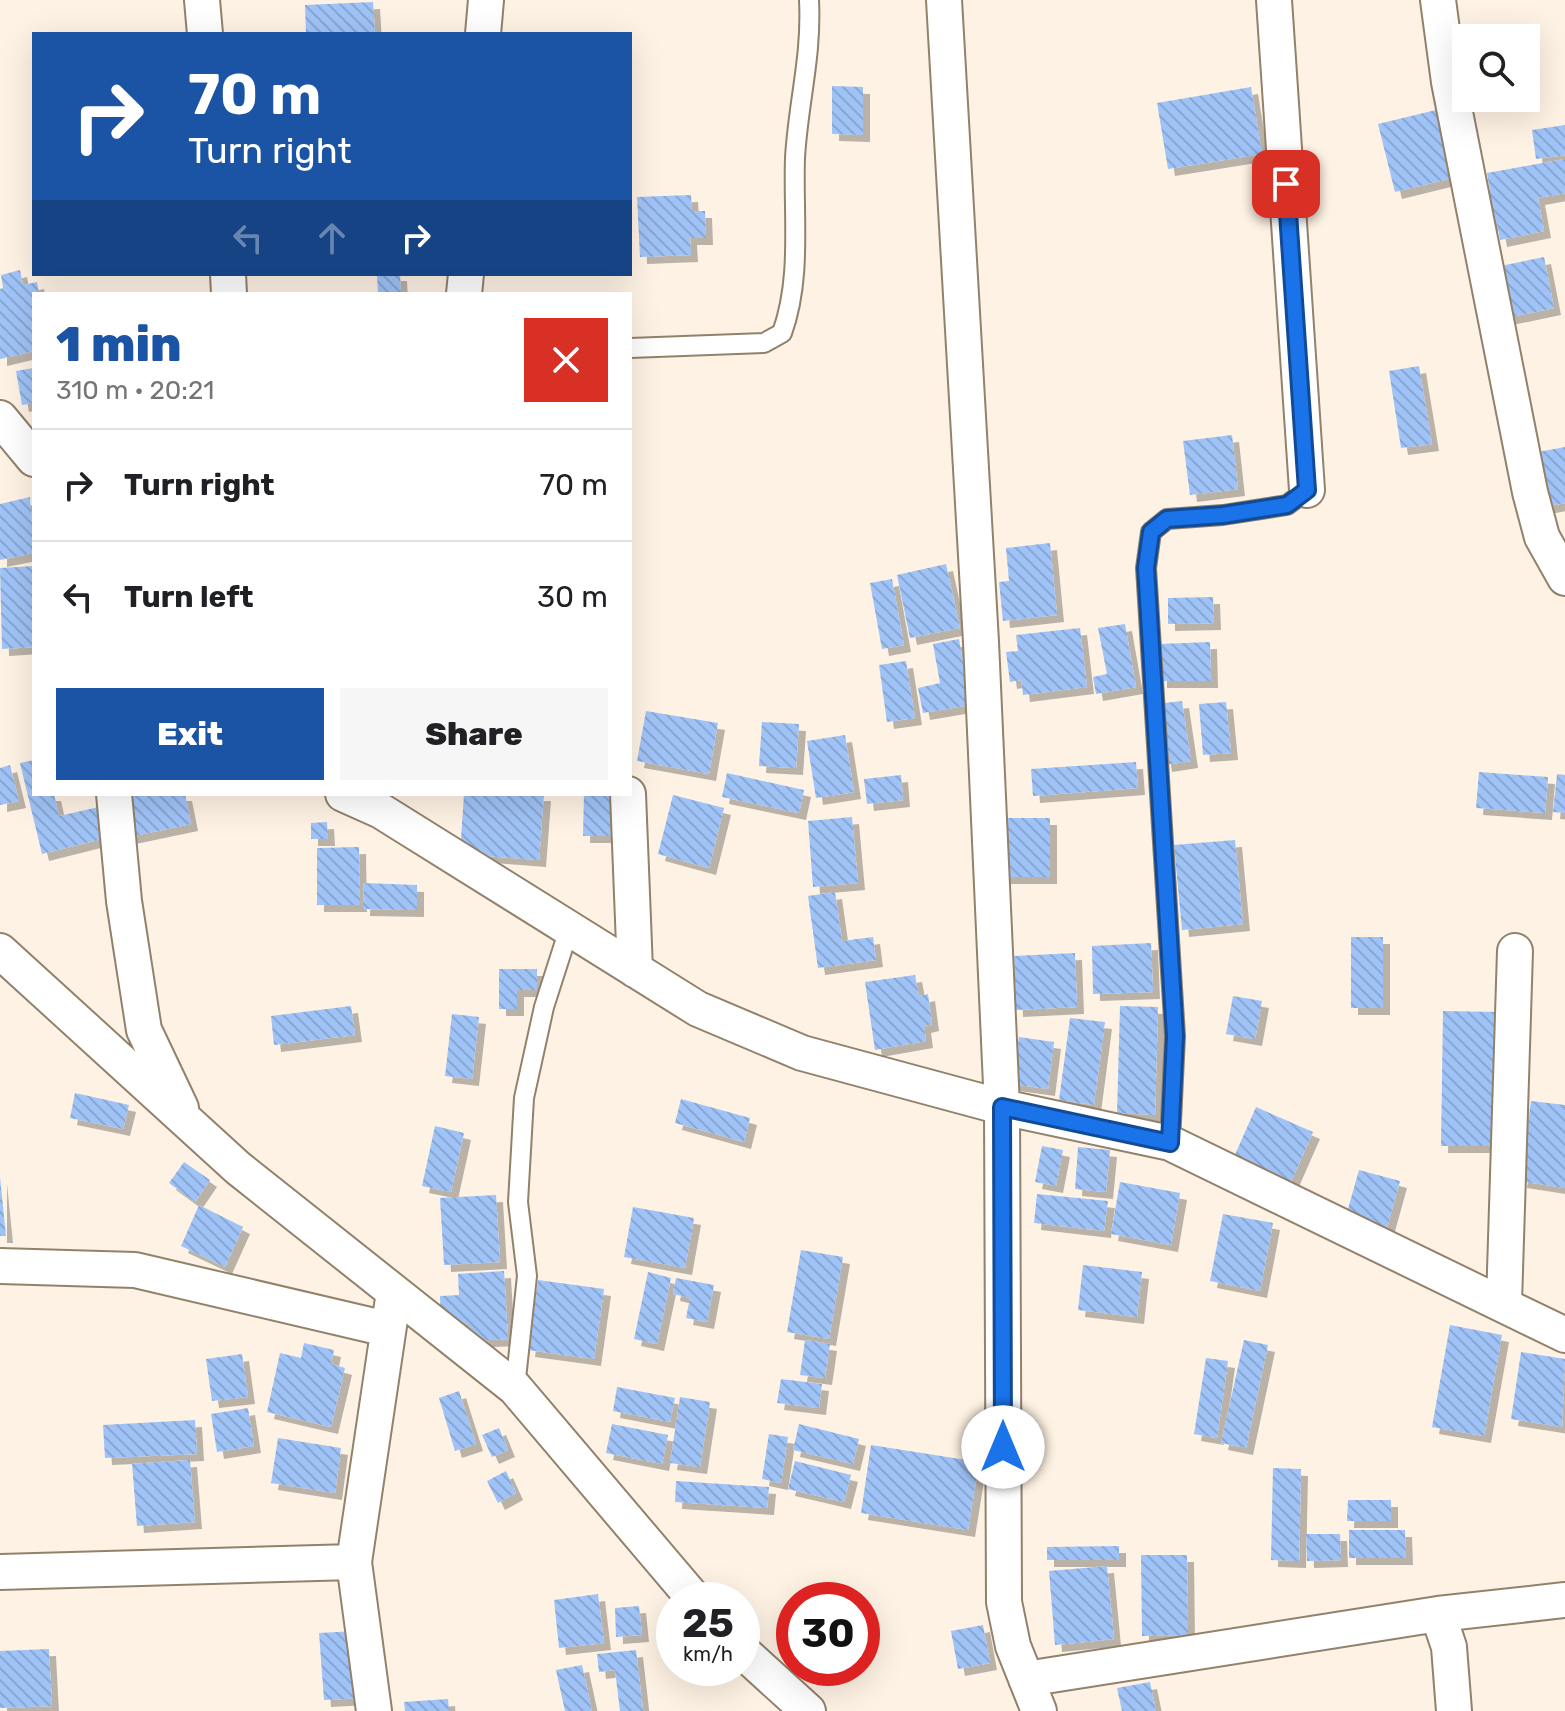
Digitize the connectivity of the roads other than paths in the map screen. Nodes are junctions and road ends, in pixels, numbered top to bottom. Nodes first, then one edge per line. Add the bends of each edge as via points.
1 (202, 0) edge
2 (486, 0) edge
3 (809, 0) edge
4 (944, 0) edge
5 (1274, 0) edge
6 (1438, 0) edge
7 (205, 32) edge
8 (483, 32) edge
9 (632, 348) edge
10 (0, 418) edge
11 (32, 457) edge
12 (1307, 490) joint
13 (1565, 578) edge
14 (114, 796) edge
15 (347, 796) edge
16 (628, 796) edge
17 (569, 929) junction
18 (0, 951) edge
19 (1515, 951) dead end
20 (635, 970) junction
21 (1002, 1107) junction
22 (189, 1122) junction
23 (1170, 1143) junction
24 (0, 1266) edge
25 (394, 1292) junction
26 (1504, 1303) junction
27 (387, 1329) junction
28 (1565, 1335) edge
29 (515, 1388) junction
30 (354, 1562) junction
31 (0, 1572) edge
32 (680, 1582) edge
33 (1565, 1600) edge
34 (1438, 1614) junction
35 (760, 1667) edge
36 (1026, 1679) junction
37 (374, 1711) edge
38 (808, 1711) edge
39 (1039, 1711) edge
40 (1454, 1711) edge

1 - 7 street
2 - 8 street
3 - 9 lane via 811,42 795,155 793,303 782,333 764,343
4 - 21 street
5 - 12 street
6 - 13 street via 1449,82 1530,492 1542,537
10 - 11 street
12 - 23 lane via 1287,505 1167,519 1151,532 1146,568 1175,1036
14 - 22 street via 144,1030
15 - 17 street via 381,811
16 - 20 street
17 - 20 street
17 - 29 lane via 544,1007 524,1098 518,1202 527,1276
18 - 22 street
19 - 26 street
20 - 21 street via 698,1009 802,1053
21 - 23 street
21 - 36 street via 1004,1602
22 - 25 street via 238,1168
23 - 26 street
24 - 27 street via 135,1270
25 - 27 street
25 - 29 street
26 - 28 street
27 - 30 street
29 - 32 street
30 - 31 street
30 - 37 street
33 - 34 street
34 - 36 street
34 - 40 street via 1449,1647
35 - 38 street
36 - 39 street

